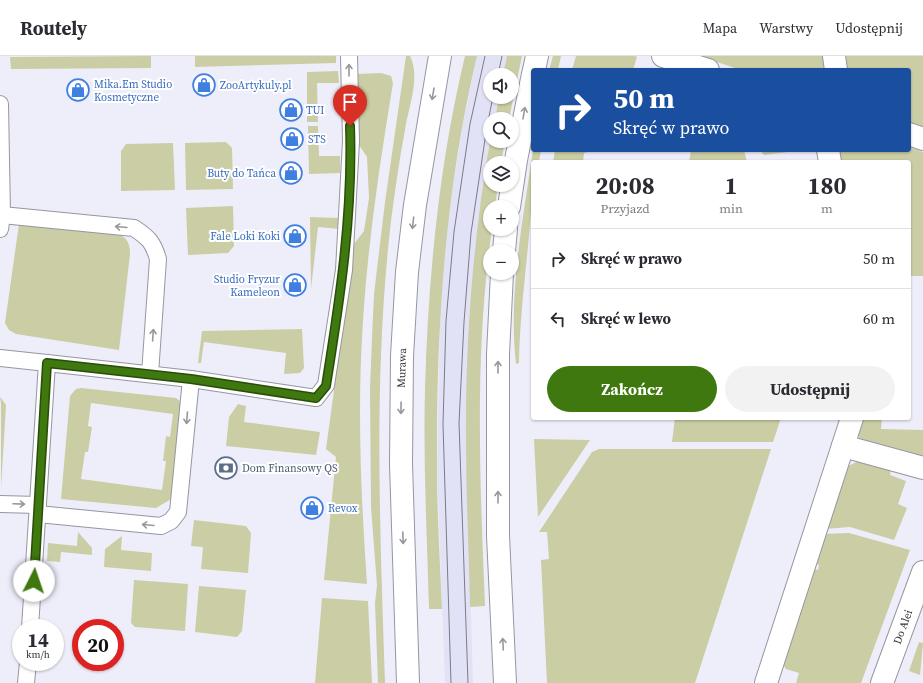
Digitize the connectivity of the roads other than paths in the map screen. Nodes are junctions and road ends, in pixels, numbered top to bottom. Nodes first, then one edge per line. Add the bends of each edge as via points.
1 (349, 56) edge
2 (440, 56) edge
3 (537, 56) edge
4 (663, 56) edge
5 (834, 56) edge
6 (534, 68) edge
7 (702, 68) edge
8 (836, 68) edge
9 (531, 84) edge
10 (0, 104) edge
11 (911, 135) edge
12 (923, 139) edge
13 (510, 200) edge
14 (1, 222) edge
15 (502, 280) edge
16 (0, 358) edge
17 (47, 363) junction
18 (150, 374) junction
19 (191, 379) junction
20 (851, 420) edge
21 (843, 446) junction
22 (923, 468) edge
23 (0, 504) edge
24 (38, 509) junction
25 (923, 572) edge
26 (31, 619) edge
27 (27, 671) edge
28 (26, 683) edge
29 (408, 683) edge
30 (505, 683) edge
31 (766, 683) edge
32 (882, 683) edge

19 -> 1 lane via 316,398 326,386 344,270 351,140
2 -> 29 street, Murawa via 414,213 407,272 402,356 401,464
3 - 6 street
4 - 7 street
5 - 8 street
13 -> 9 street
10 - 14 lane
11 - 12 street
18 -> 14 lane via 158,259 153,244 145,235 134,228
30 -> 15 street via 498,536 498,354
16 - 17 lane
17 - 18 lane
17 - 24 lane
18 - 19 lane
19 -> 24 lane via 178,512 171,521 160,526
20 - 21 street
21 - 22 street
21 - 31 street
23 -> 24 lane
24 - 26 lane
25 - 32 street, Do Alei
27 - 28 lane

